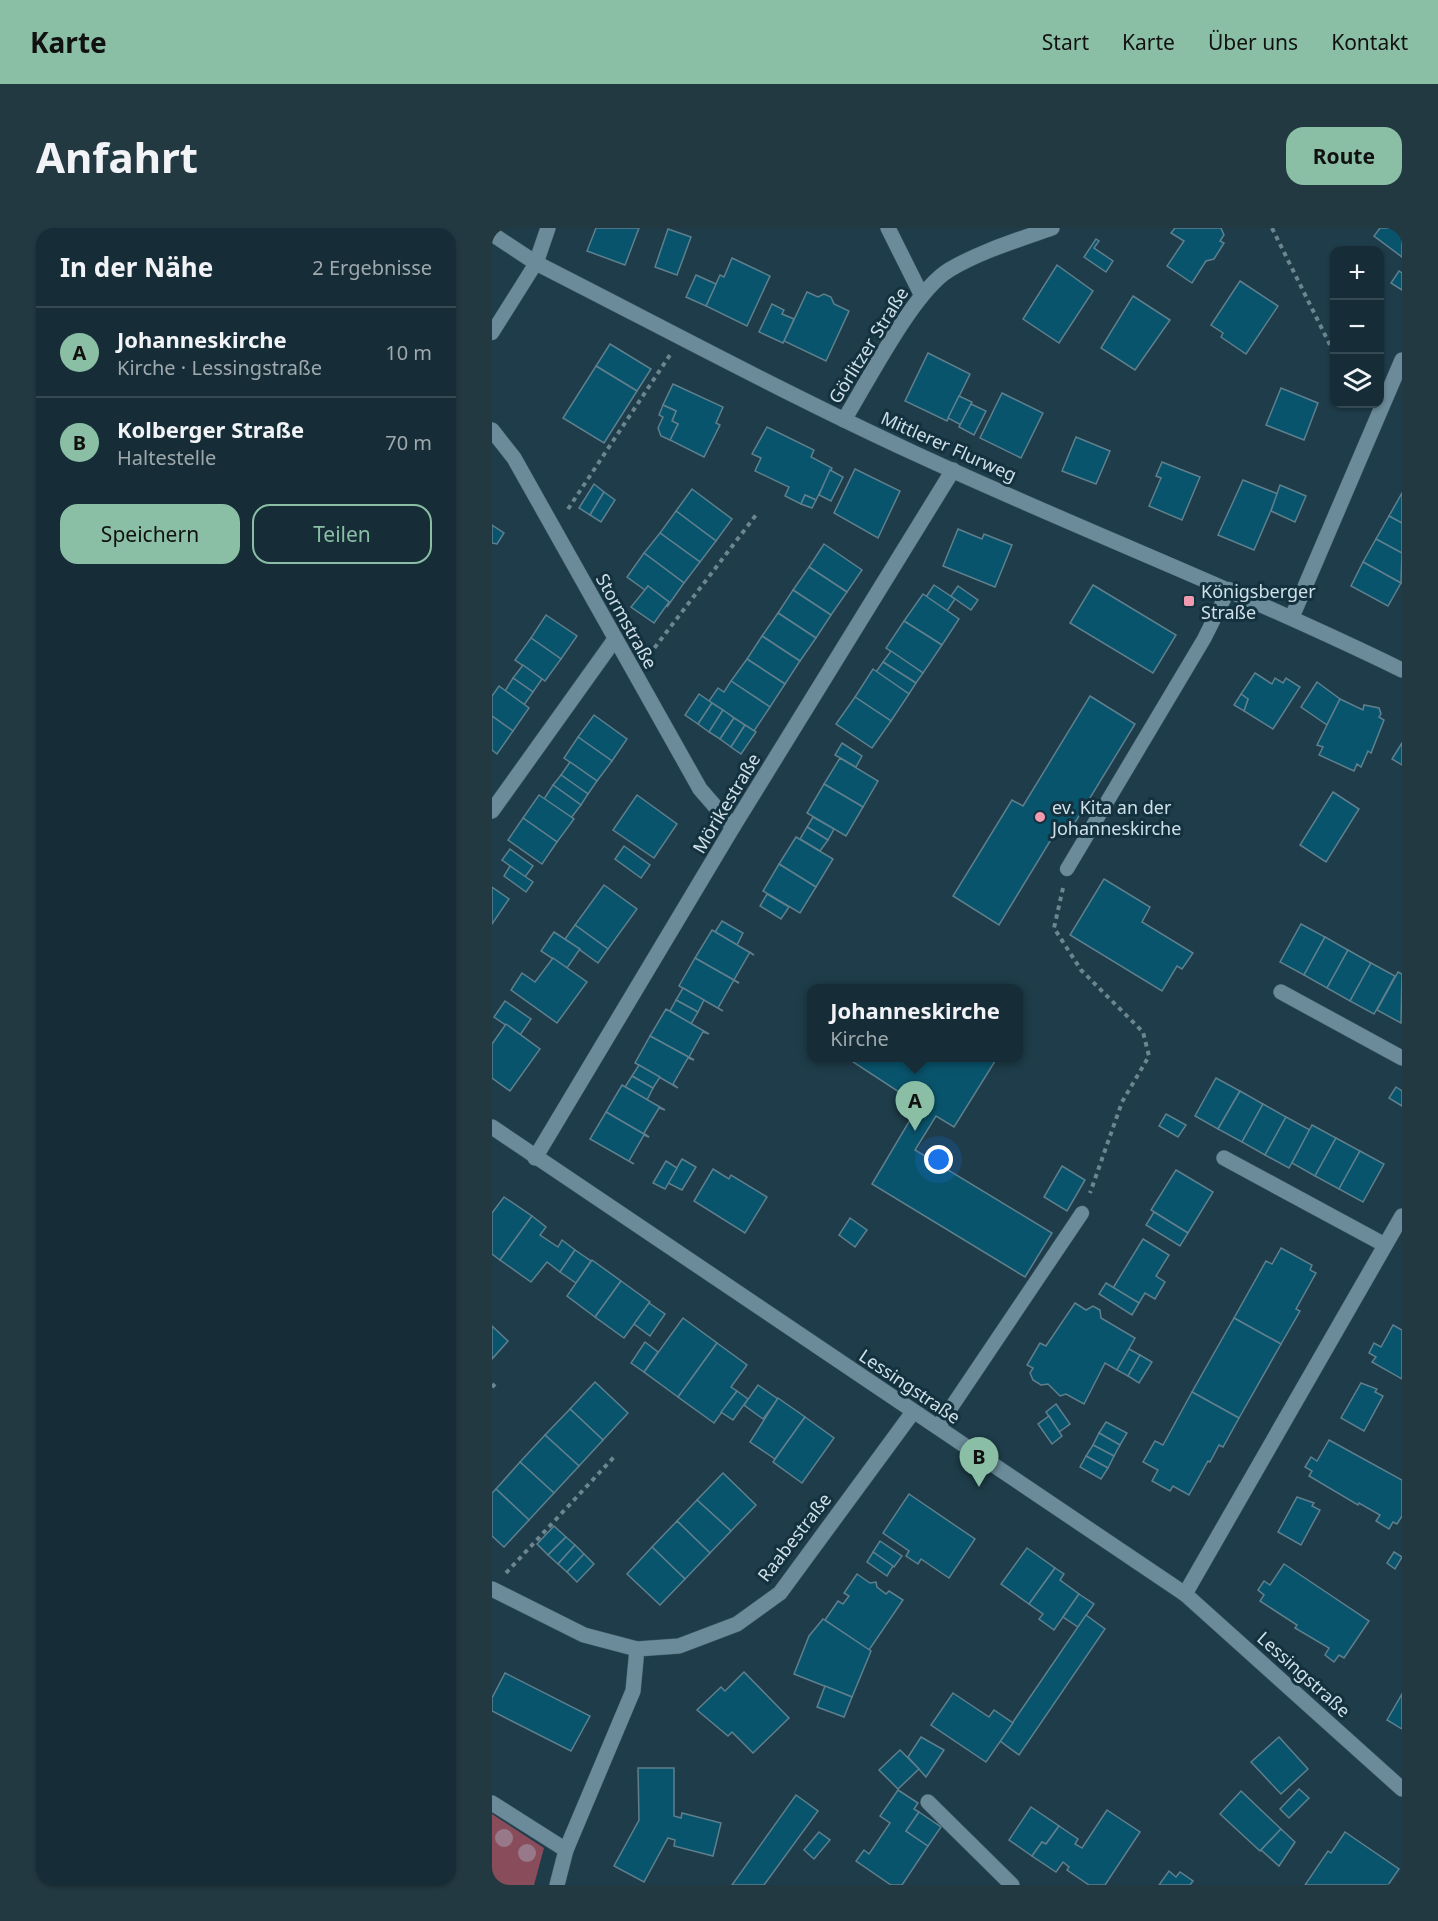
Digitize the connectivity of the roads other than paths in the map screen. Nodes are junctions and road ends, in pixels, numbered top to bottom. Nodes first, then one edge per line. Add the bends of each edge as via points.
1 (548, 228) edge
2 (888, 228) edge
3 (1052, 228) edge
4 (492, 234) edge
5 (536, 263) junction
6 (921, 294) junction
7 (492, 333) edge
8 (1402, 360) edge
9 (844, 420) junction
10 (492, 430) edge
11 (953, 470) junction
12 (1229, 589) junction
13 (1292, 617) junction
14 (615, 639) junction
15 (1402, 670) edge
16 (492, 811) edge
17 (733, 827) junction
18 (1067, 869) road end
19 (1281, 992) dead end
20 (1402, 1058) edge
21 (492, 1127) edge
22 (536, 1158) junction
23 (1224, 1158) dead end
24 (1082, 1214) road end
25 (1402, 1216) edge
26 (1385, 1245) junction
27 (913, 1412) junction
28 (938, 1427) junction
29 (496, 1584) edge
30 (1185, 1594) junction
31 (637, 1649) junction
32 (1402, 1789) edge
33 (928, 1802) dead end
34 (492, 1803) edge
35 (566, 1850) junction
36 (557, 1885) edge
37 (1012, 1885) edge

1 - 5 street
2 - 6 street
3 - 6 street, Görlitzer Straße via 948,270
4 - 5 street, Mittlerer Flurweg
5 - 7 lane
5 - 9 street, Mittlerer Flurweg
6 - 9 street, Görlitzer Straße
8 - 13 street
9 - 11 street, Mittlerer Flurweg
10 - 14 street, Stormstraße via 514,458
11 - 12 street, Mittlerer Flurweg
11 - 17 street, Mörikestraße
12 - 13 street, Mittlerer Flurweg
12 - 18 lane via 1204,639
13 - 15 street, Mittlerer Flurweg
14 - 16 street
14 - 17 street, Stormstraße via 700,789
17 - 22 street, Mörikestraße
19 - 20 street
21 - 22 street, Lessingstraße
22 - 27 street, Lessingstraße
23 - 26 street
24 - 28 lane
25 - 26 street
26 - 30 street
27 - 28 street, Lessingstraße
27 - 31 street, Raabestraße via 780,1593 737,1624 679,1646
28 - 30 street, Lessingstraße
29 - 31 street, Raabestraße via 584,1635
30 - 32 street, Lessingstraße
31 - 35 street via 633,1691
33 - 37 street
34 - 35 street
35 - 36 street

